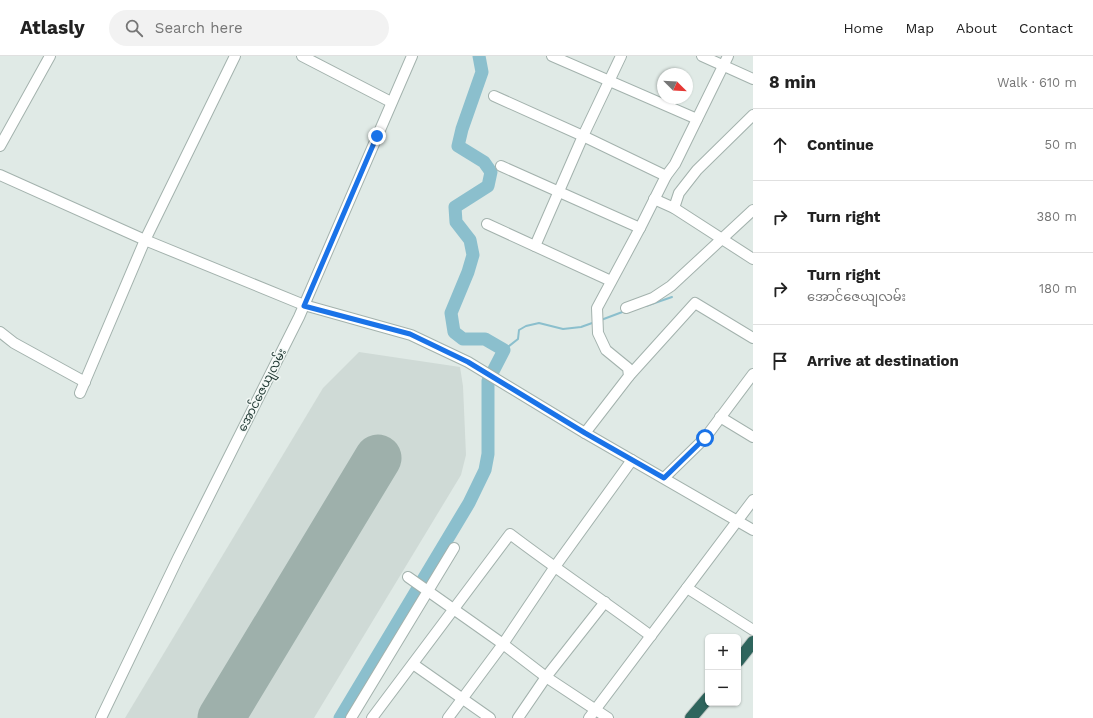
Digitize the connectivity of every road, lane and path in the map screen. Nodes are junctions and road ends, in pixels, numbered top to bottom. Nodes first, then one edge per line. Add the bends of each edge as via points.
1 (50, 56) edge
2 (235, 56) edge
3 (302, 56) edge
4 (412, 56) edge
5 (552, 56) edge
6 (621, 56) edge
7 (702, 56) edge
8 (728, 56) edge
9 (723, 66) junction
10 (753, 79) edge
11 (609, 81) junction
12 (494, 96) dead end
13 (392, 102) junction
14 (753, 115) edge
15 (697, 119) junction
16 (583, 136) junction
17 (0, 146) edge
18 (501, 166) dead end
19 (0, 175) edge
20 (666, 176) junction
21 (558, 191) junction
22 (654, 199) junction
23 (674, 208) junction
24 (753, 210) edge
25 (487, 224) dead end
26 (640, 228) junction
27 (722, 238) junction
28 (145, 240) junction
29 (535, 246) junction
30 (753, 259) edge
31 (611, 281) junction
32 (304, 306) junction
33 (626, 308) dead end
34 (0, 332) edge
35 (753, 338) edge
36 (753, 374) edge
37 (629, 376) junction
38 (85, 382) junction
39 (80, 393) dead end
40 (720, 417) junction
41 (585, 433) junction
42 (753, 437) edge
43 (632, 460) junction
44 (664, 478) junction
45 (753, 500) edge
46 (738, 521) junction
47 (753, 530) edge
48 (454, 548) dead end
49 (554, 568) junction
50 (408, 577) dead end
51 (687, 588) junction
52 (428, 590) junction
53 (605, 602) junction
54 (453, 611) junction
55 (753, 630) edge
56 (651, 636) junction
57 (753, 642) edge
58 (503, 644) junction
59 (741, 657) edge
60 (413, 664) junction
61 (546, 677) junction
62 (462, 699) junction
63 (705, 702) edge
64 (595, 710) junction
65 (353, 717) edge
66 (102, 718) edge
67 (372, 718) edge
68 (448, 718) edge
69 (490, 718) edge
70 (518, 718) edge
71 (588, 718) edge
72 (608, 718) edge
73 (691, 718) edge

1 - 17 street
2 - 28 street
3 - 13 street
4 - 13 street, အောင်ဇေယျလမ်း
5 - 11 street
6 - 11 street
7 - 9 street
8 - 9 street
9 - 10 street
9 - 15 street
11 - 15 street
11 - 16 street
12 - 16 street
13 - 32 street, အောင်ဇေယျလမ်း
14 - 23 street via 697,170 679,193
15 - 20 street via 675,164
16 - 20 street
16 - 21 street
18 - 21 street
19 - 28 street
20 - 22 street
21 - 26 street
21 - 29 street
22 - 23 street
22 - 26 street
23 - 27 street
24 - 27 street
25 - 29 street
26 - 31 street
27 - 30 street
27 - 33 street via 671,286 653,298
28 - 32 street
28 - 38 street
29 - 31 street
31 - 37 street via 597,308 598,333 606,350 628,368
32 - 41 street via 410,334 468,362
32 - 66 street, အောင်ဇေယျလမ်း via 178,558
34 - 38 street via 14,343
35 - 37 street via 695,302
36 - 40 street
37 - 41 street
38 - 39 street
40 - 42 street
40 - 44 street via 705,438
41 - 43 street
43 - 44 street
43 - 49 street
44 - 46 street
45 - 46 street
46 - 47 street
46 - 51 street
48 - 52 street
49 - 53 street
49 - 54 street via 510,534
49 - 58 street
50 - 52 street
51 - 55 street
51 - 56 street
52 - 54 street
52 - 65 street
53 - 56 street
53 - 61 street
54 - 58 street
54 - 60 street
56 - 64 street
57 - 59 highway
58 - 61 street
58 - 62 street
60 - 62 street
60 - 67 street
61 - 64 street
61 - 70 street
62 - 68 street
62 - 69 street
63 - 73 highway
64 - 71 street
64 - 72 street

